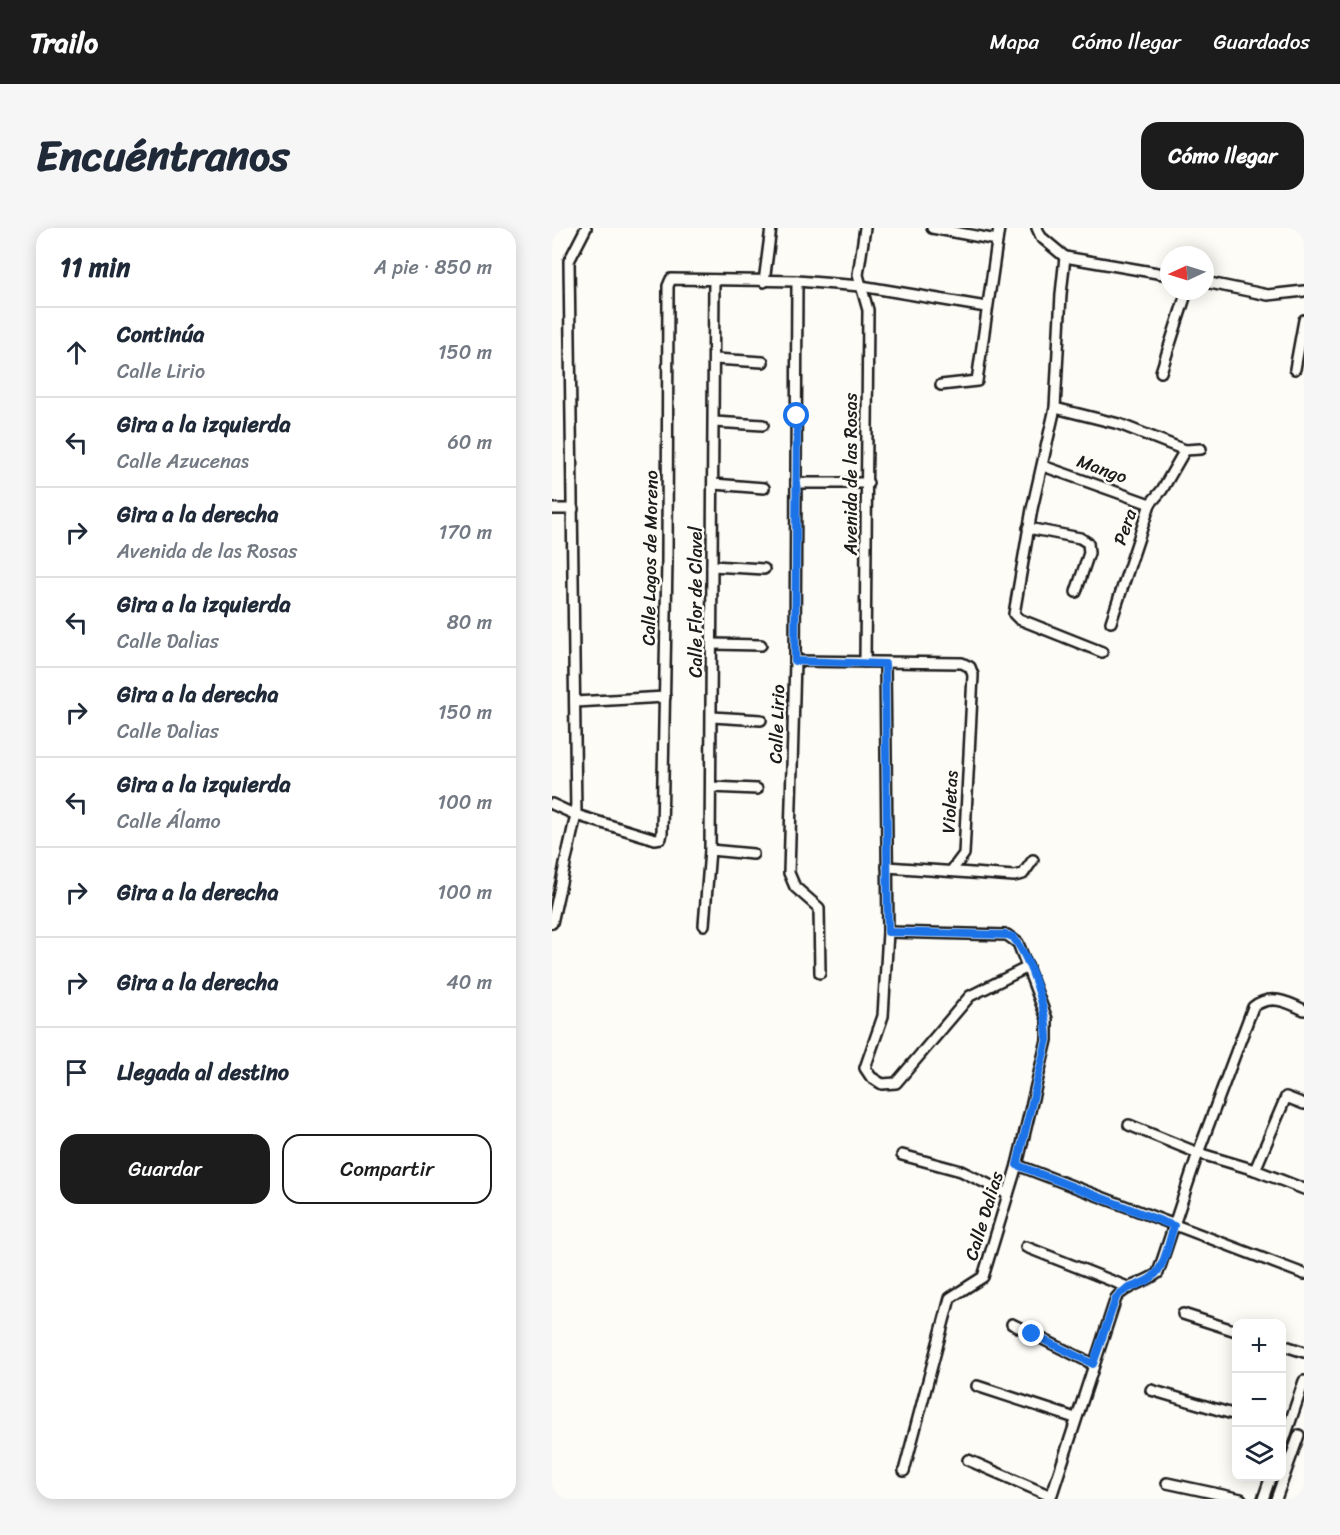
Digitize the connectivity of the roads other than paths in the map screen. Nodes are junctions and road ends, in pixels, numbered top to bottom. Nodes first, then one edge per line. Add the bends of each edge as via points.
1 (586, 228) edge
2 (771, 228) edge
3 (865, 228) edge
4 (932, 228) edge
5 (999, 228) edge
6 (1037, 228) edge
7 (997, 240) junction
8 (1065, 257) junction
9 (1160, 273) edge
10 (714, 280) junction
11 (797, 281) junction
12 (764, 282) junction
13 (1214, 284) edge
14 (861, 286) junction
15 (1304, 291) edge
16 (1184, 300) edge
17 (986, 307) junction
18 (1304, 320) edge
19 (715, 359) junction
20 (763, 362) dead end
21 (1295, 369) dead end
22 (1161, 372) dead end
23 (941, 385) dead end
24 (1055, 408) junction
25 (714, 422) junction
26 (763, 425) dead end
27 (1202, 449) dead end
28 (1185, 450) junction
29 (1043, 466) junction
30 (796, 483) junction
31 (868, 483) junction
32 (714, 484) junction
33 (764, 488) dead end
34 (1150, 504) junction
35 (552, 509) edge
36 (573, 509) junction
37 (1028, 528) junction
38 (712, 566) junction
39 (764, 569) dead end
40 (1076, 592) dead end
41 (1111, 622) dead end
42 (712, 644) junction
43 (761, 645) dead end
44 (1102, 652) dead end
45 (795, 661) junction
46 (865, 662) junction
47 (885, 664) junction
48 (665, 697) junction
49 (575, 702) junction
50 (712, 717) junction
51 (761, 720) dead end
52 (711, 787) junction
53 (757, 789) dead end
54 (552, 804) edge
55 (576, 815) junction
56 (710, 850) junction
57 (753, 854) dead end
58 (1033, 860) dead end
59 (887, 867) junction
60 (952, 870) junction
61 (552, 923) edge
62 (704, 925) dead end
63 (888, 932) junction
64 (1028, 966) junction
65 (820, 973) dead end
66 (1304, 1010) edge
67 (1304, 1104) edge
68 (1129, 1125) dead end
69 (1198, 1153) junction
70 (902, 1155) dead end
71 (1017, 1165) junction
72 (1255, 1170) junction
73 (1304, 1189) edge
74 (1008, 1194) junction
75 (1174, 1226) junction
76 (1026, 1247) dead end
77 (1304, 1274) edge
78 (1130, 1288) junction
79 (1183, 1314) dead end
80 (1012, 1324) dead end
81 (1232, 1330) edge
82 (1286, 1347) edge
83 (1304, 1352) edge
84 (1093, 1364) junction
85 (1304, 1381) edge
86 (977, 1386) dead end
87 (1151, 1390) dead end
88 (1232, 1414) edge
89 (1075, 1418) junction
90 (1285, 1427) edge
91 (1286, 1431) edge
92 (1301, 1436) edge
93 (968, 1460) dead end
94 (904, 1471) dead end
95 (1269, 1481) edge
96 (1167, 1483) dead end
97 (1241, 1499) edge
98 (1263, 1499) edge
99 (1276, 1499) edge

1 - 36 street via 569,261
2 - 12 street
3 - 14 street, Avenida de las Rosas via 858,275
4 - 7 street
5 - 7 street
6 - 8 street via 1041,237
7 - 17 street
8 - 9 street
8 - 24 street
10 - 12 street
10 - 19 street, Calle Flor de Clavel
10 - 48 street, Calle Lagos de Moreno via 671,279 668,286
11 - 12 street
11 - 14 street
11 - 30 street, Calle Lirio
13 - 15 street via 1268,295
14 - 17 street
14 - 31 street, Avenida de las Rosas via 868,310
16 - 22 street
17 - 23 street via 977,381
18 - 21 street
19 - 20 street
19 - 25 street, Calle Flor de Clavel
24 - 28 street via 1119,424
24 - 29 street
25 - 26 street
25 - 32 street, Calle Flor de Clavel
27 - 28 street
28 - 34 street, Pera
29 - 34 street, Mango
29 - 37 street
30 - 31 street
30 - 45 street, Calle Lirio
31 - 46 street, Avenida de las Rosas
32 - 33 street
32 - 38 street, Calle Flor de Clavel
34 - 41 street, Pera
35 - 36 street
36 - 49 street
37 - 40 street via 1088,543 1089,553
37 - 44 street via 1014,614
38 - 39 street
38 - 42 street, Calle Flor de Clavel
42 - 43 street
42 - 50 street, Calle Flor de Clavel
45 - 46 street
45 - 65 street, Calle Lirio via 789,873 795,886 819,908
46 - 47 street
47 - 59 street
47 - 60 street, Violetas via 962,663 973,675 964,854
48 - 49 street
48 - 55 street, Calle Lagos de Moreno via 661,838
49 - 55 street
50 - 51 street
50 - 52 street, Calle Flor de Clavel
52 - 53 street
52 - 56 street, Calle Flor de Clavel
54 - 55 street
55 - 61 street
56 - 57 street
56 - 62 street, Calle Flor de Clavel
58 - 60 street via 1023,874 1014,876
59 - 60 street
59 - 63 street
63 - 64 street, Calle Dalias via 1007,935 1018,944
63 - 64 street via 883,1016 865,1068 882,1084 897,1083 970,996
64 - 71 street, Calle Dalias via 1047,1019 1047,1040
66 - 69 street via 1274,999 1262,1000 1253,1007
67 - 72 street via 1286,1097
68 - 69 street
69 - 72 street
69 - 75 street
70 - 74 street via 961,1171
71 - 74 street, Calle Dalias
71 - 75 street
72 - 73 street
74 - 94 street, Calle Dalias via 983,1277 950,1298
75 - 77 street
75 - 78 street via 1158,1273
76 - 78 street
78 - 84 street via 1116,1298
79 - 81 street
80 - 84 street
82 - 83 street
84 - 89 street
85 - 90 street
86 - 89 street
87 - 88 street
89 - 93 street via 1052,1494
91 - 92 street
92 - 99 street
95 - 98 street
96 - 97 street

